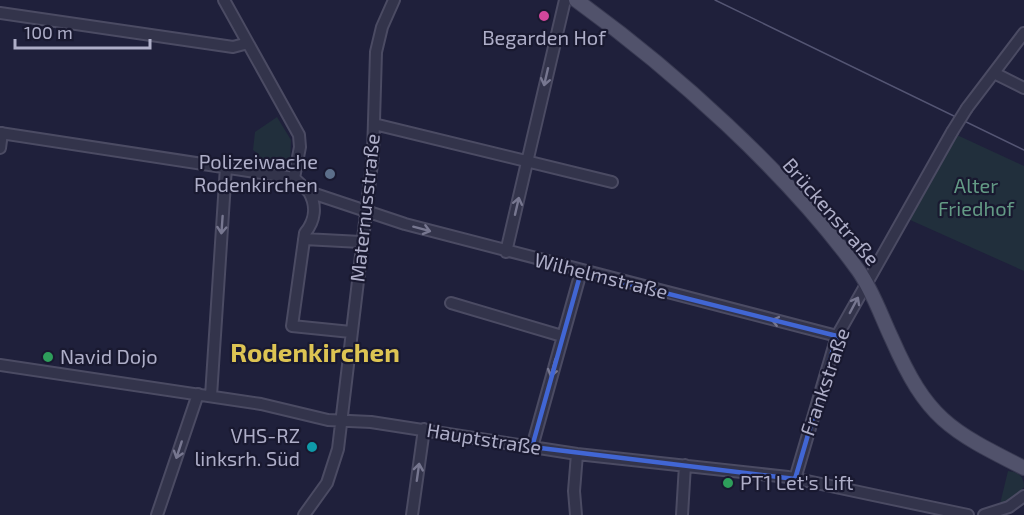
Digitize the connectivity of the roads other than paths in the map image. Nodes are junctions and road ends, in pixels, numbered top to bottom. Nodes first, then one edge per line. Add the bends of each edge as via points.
1 (224, 0) edge
2 (394, 0) edge
3 (565, 0) edge
4 (576, 0) edge
5 (0, 13) edge
6 (1024, 33) edge
7 (248, 43) junction
8 (994, 73) junction
9 (1024, 88) edge
10 (374, 124) junction
11 (1, 133) edge
12 (0, 148) edge
13 (527, 160) junction
14 (226, 167) junction
15 (294, 178) junction
16 (612, 182) dead end
17 (309, 192) junction
18 (367, 211) junction
19 (304, 239) junction
20 (361, 242) junction
21 (506, 252) junction
22 (581, 272) junction
23 (866, 282) junction
24 (451, 303) dead end
25 (351, 332) junction
26 (562, 336) junction
27 (837, 336) junction
28 (0, 365) edge
29 (198, 394) junction
30 (211, 396) junction
31 (341, 420) junction
32 (424, 429) junction
33 (532, 447) junction
34 (577, 454) junction
35 (1023, 463) edge
36 (685, 465) junction
37 (795, 479) junction
38 (1024, 496) edge
39 (157, 515) edge
40 (304, 515) edge
41 (412, 515) edge
42 (576, 515) edge
43 (682, 515) edge
44 (968, 515) edge
45 (984, 515) edge

1 - 7 street
2 - 10 street, Maternusstraße via 376,52
3 -> 13 street
4 - 23 main road, Brückenstraße via 720,120 809,210
5 - 7 street via 233,47
6 - 8 street, Frankstraße
7 - 15 street via 300,138
8 - 9 street
8 - 23 street, Frankstraße, bridge via 952,132
10 - 13 street
10 - 18 street, Maternusstraße
11 - 12 street
11 - 14 street
13 - 16 street
21 -> 13 street
14 - 15 street
14 -> 30 street
15 - 17 street
17 - 18 street, Wilhelmstraße
17 - 19 street via 315,201 312,225
18 - 20 street, Maternusstraße
18 -> 21 street, Wilhelmstraße
19 - 20 street
19 - 25 street via 289,328
20 - 25 street, Maternusstraße
21 - 22 street, Wilhelmstraße
22 - 26 street
27 -> 22 street, Wilhelmstraße
27 -> 23 street, Frankstraße
23 - 35 main road, Brückenstraße via 908,374 933,411 969,441
24 - 26 street
25 - 31 street, Maternusstraße
26 -> 33 street
27 - 37 street, Frankstraße
28 - 29 street, Hauptstraße
29 - 30 street, Hauptstraße
29 -> 39 street
30 - 31 street, Hauptstraße
31 - 32 street, Hauptstraße
31 - 40 street, Maternusstraße via 333,470
32 - 33 street, Hauptstraße
41 -> 32 street
33 - 34 street, Hauptstraße
34 - 36 street, Hauptstraße
34 - 42 street
36 - 37 street, Hauptstraße
36 - 43 street
37 - 44 street, Hauptstraße
38 - 45 street via 1010,507

